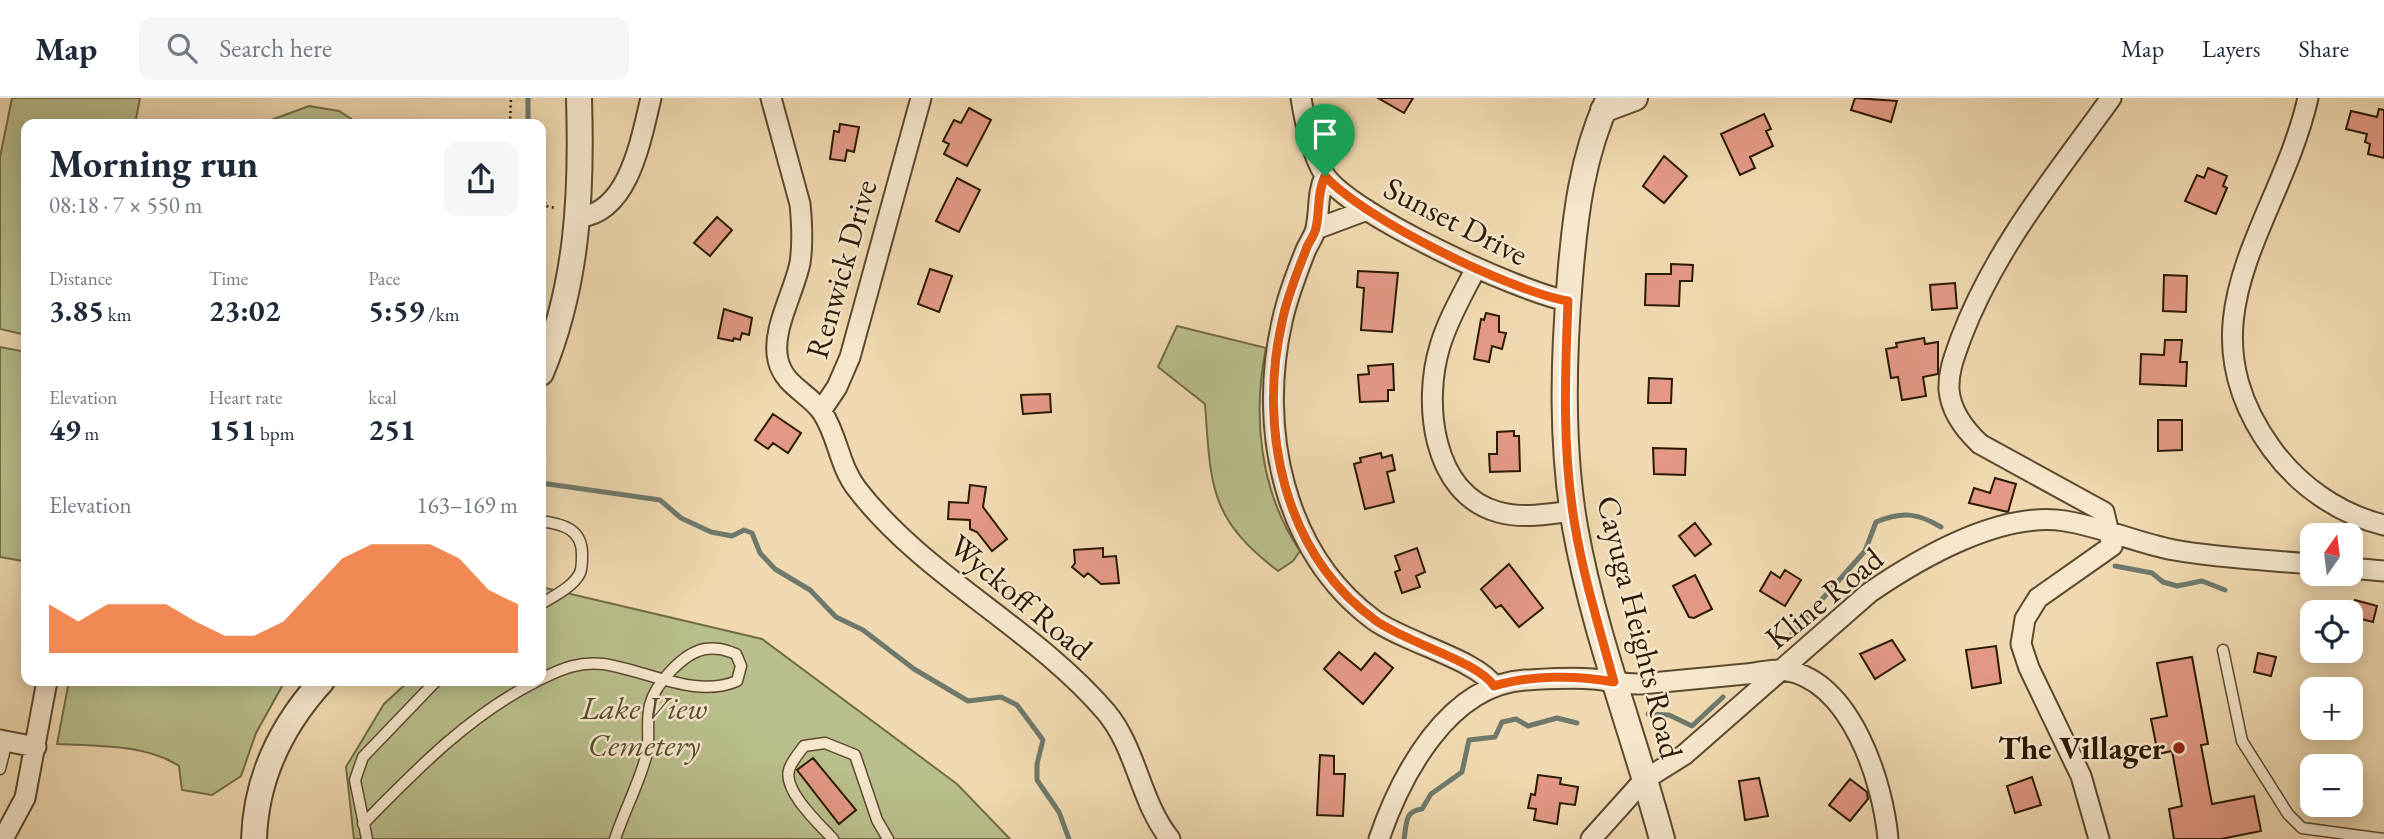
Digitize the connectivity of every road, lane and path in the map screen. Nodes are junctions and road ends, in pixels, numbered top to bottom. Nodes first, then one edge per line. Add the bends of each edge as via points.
1 (511, 98) edge
2 (579, 98) edge
3 (652, 98) edge
4 (771, 98) edge
5 (921, 98) edge
6 (1301, 98) edge
7 (1635, 98) edge
8 (2111, 98) edge
9 (2308, 98) edge
10 (1606, 104) edge
11 (510, 119) edge
12 (1325, 176) junction
13 (546, 204) edge
14 (548, 206) joint
15 (1367, 210) junction
16 (570, 214) junction
17 (1316, 229) junction
18 (1476, 268) junction
19 (1568, 301) junction
20 (546, 358) edge
21 (821, 411) junction
22 (1573, 511) junction
23 (546, 522) edge
24 (2384, 525) edge
25 (2110, 531) junction
26 (2300, 563) edge
27 (2363, 569) edge
28 (2384, 571) edge
29 (546, 601) edge
30 (2223, 650) dead end
31 (1783, 670) junction
32 (546, 676) edge
33 (665, 679) junction
34 (1614, 682) junction
35 (46, 686) edge
36 (319, 686) edge
37 (431, 686) edge
38 (527, 686) edge
39 (1494, 686) junction
40 (3, 740) edge
41 (36, 747) junction
42 (0, 769) edge
43 (1644, 780) junction
44 (363, 824) junction
45 (3, 839) edge
46 (254, 839) edge
47 (367, 839) edge
48 (615, 839) edge
49 (833, 839) edge
50 (888, 839) edge
51 (1170, 839) edge
52 (1379, 839) edge
53 (1591, 839) edge
54 (1662, 839) edge
55 (1888, 839) edge
56 (2099, 839) edge
57 (2383, 839) edge

1 - 11 path
2 - 16 street
3 - 16 street via 618,194 594,216
4 - 21 street, Renwick Drive via 802,222 800,262 779,337 778,360 790,382
5 - 21 street, Renwick Drive via 850,357
6 - 12 street, Sunset Drive
7 - 10 street
8 - 25 street via 1986,278 1950,376 1953,406 1980,444 2093,504 2104,512
9 - 24 street via 2286,168 2240,275 2233,317 2235,359 2254,420 2291,471 2341,509
10 - 19 street, Cayuga Heights Road via 1583,173
12 - 15 street, Sunset Drive
12 - 17 street
13 - 14 path
14 - 16 path
15 - 17 street
15 - 18 street, Sunset Drive
16 - 20 street via 563,307
17 - 39 street via 1288,300 1275,359 1275,436 1291,503 1312,551 1355,605 1398,635 1482,672
18 - 19 street, Sunset Drive via 1532,293
18 - 22 street via 1436,362 1433,428 1437,447 1471,497 1496,511 1524,516
19 - 22 street, Cayuga Heights Road via 1564,404
21 - 51 street, Wyckoff Road via 844,468 881,516 1067,673 1106,712 1124,739
22 - 34 street, Cayuga Heights Road via 1588,589
23 - 29 lane via 564,524 580,538 582,551 581,572
25 - 26 street, Kline Road via 2173,550
25 - 31 street, Kline Road via 2037,520 1966,541 1900,572 1869,593
25 - 56 street via 2112,546 2038,598 2025,619 2021,644 2028,668 2081,776
27 - 28 street
30 - 57 lane via 2242,741 2288,814 2302,828
31 - 34 street via 1637,684
31 - 43 street, Kline Road via 1684,755
31 - 55 street via 1828,693 1853,726 1884,799
32 - 33 lane via 567,666 603,664
33 - 33 lane via 721,688 737,681 741,666 736,654 720,648 702,649
33 - 48 lane via 650,704 647,752
34 - 39 street via 1592,678 1523,680
34 - 43 street, Cayuga Heights Road
35 - 41 street
36 - 46 street via 275,746 258,798
37 - 44 lane via 363,757 355,780
38 - 44 lane via 451,737
39 - 52 street via 1459,709 1430,740 1402,783
40 - 41 street
40 - 42 lane
41 - 45 street via 24,798
43 - 53 street, Kline Road
43 - 54 street, Cayuga Heights Road
44 - 47 lane
49 - 50 lane via 803,807 789,782 789,770 804,746 825,743 855,755

